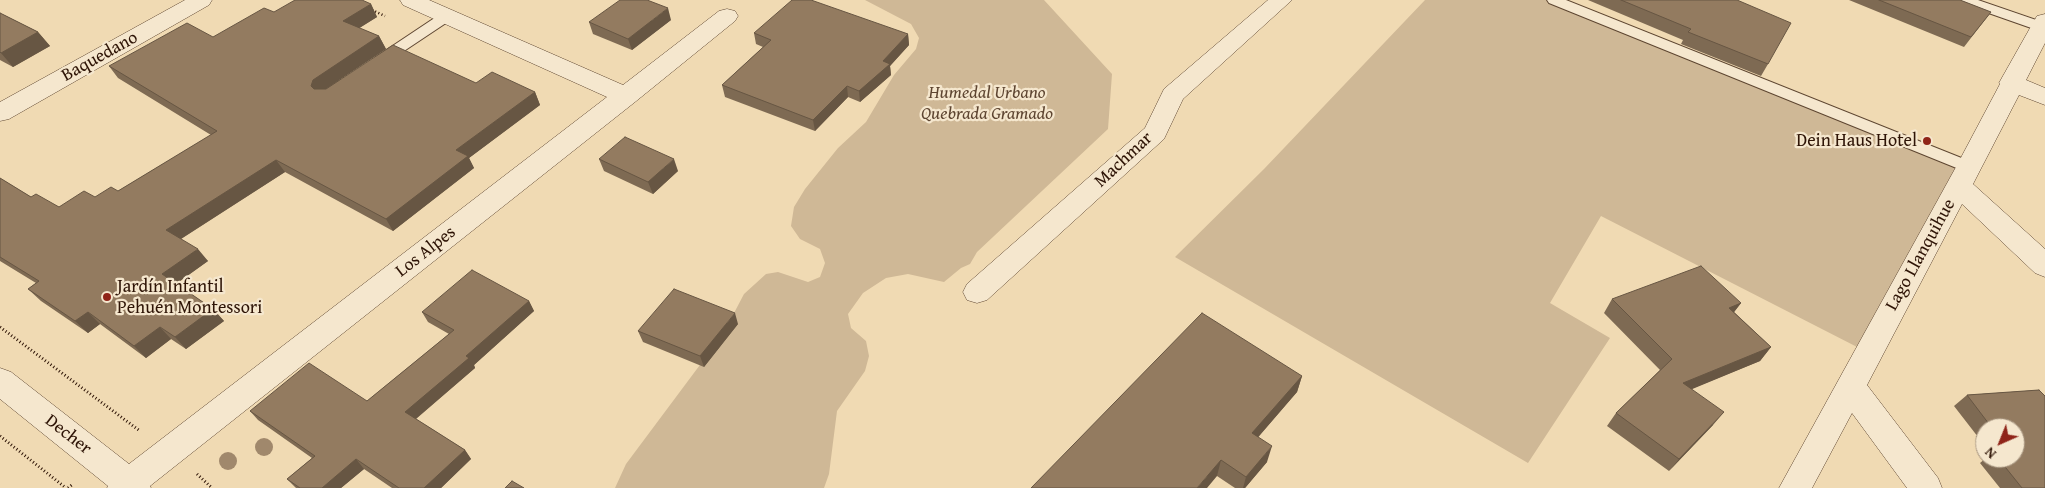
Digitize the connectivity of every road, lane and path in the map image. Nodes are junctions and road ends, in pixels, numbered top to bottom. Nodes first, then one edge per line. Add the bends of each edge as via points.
1 (201, 0) edge
2 (412, 0) edge
3 (1281, 0) edge
4 (1554, 0) edge
5 (1965, 0) edge
6 (447, 16) junction
7 (727, 16) dead end
8 (2043, 24) edge
9 (367, 70) edge
10 (2012, 83) junction
11 (626, 96) junction
12 (2045, 97) edge
13 (0, 113) edge
14 (1964, 177) junction
15 (2045, 266) edge
16 (977, 292) dead end
17 (0, 327) edge
18 (0, 382) edge
19 (1850, 386) junction
20 (0, 436) edge
21 (169, 452) junction
22 (129, 486) edge
23 (66, 488) edge
24 (212, 488) edge
25 (1795, 488) edge
26 (1926, 488) edge

1 - 13 street, Baquedano
2 - 6 street
3 - 16 street, Machmar via 1173,95 1154,134
4 - 14 lane
5 - 8 lane
6 - 9 lane
6 - 11 street
7 - 11 street, Los Alpes
8 - 10 street, Lago Llanquihue
10 - 12 street
10 - 14 street, Lago Llanquihue
11 - 21 street, Los Alpes
14 - 15 street
14 - 19 street, Lago Llanquihue
17 - 21 path
18 - 22 street, Decher
19 - 25 street, Lago Llanquihue
19 - 26 street
20 - 23 path
21 - 22 street, Los Alpes
21 - 24 path

